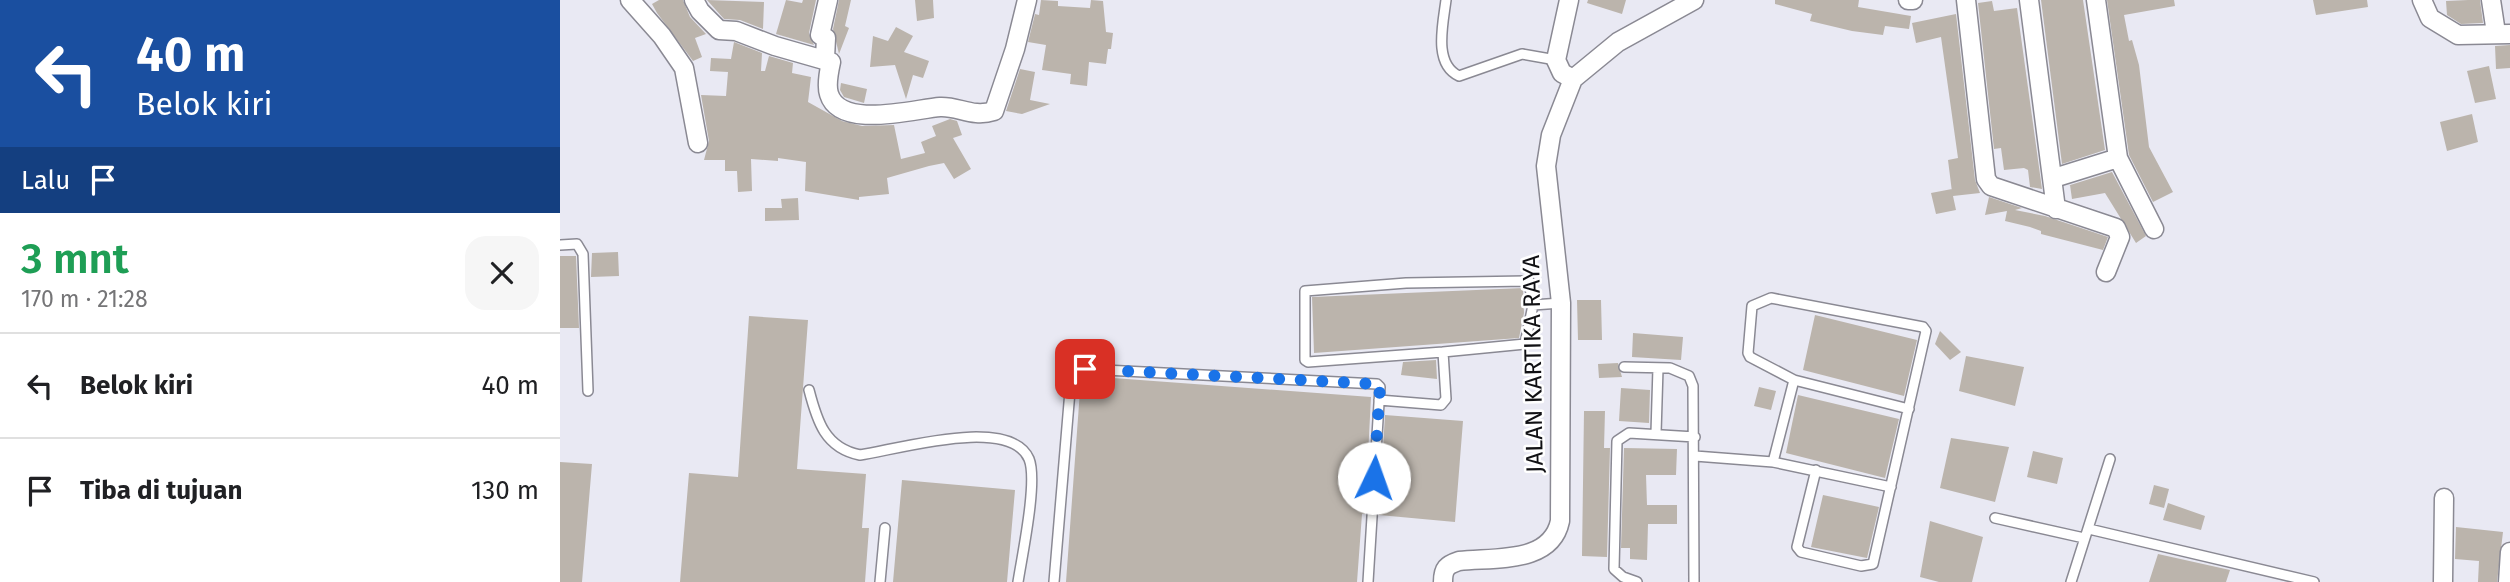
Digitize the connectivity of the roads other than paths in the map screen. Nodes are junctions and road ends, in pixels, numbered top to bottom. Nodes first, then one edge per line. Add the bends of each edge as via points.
1 (630, 0) edge
2 (694, 0) edge
3 (828, 0) edge
4 (1027, 0) edge
5 (1446, 0) edge
6 (1569, 0) edge
7 (1694, 0) edge
8 (1908, 0) edge
9 (1913, 0) edge
10 (1966, 0) edge
11 (2029, 0) edge
12 (2096, 0) edge
13 (2423, 0) edge
14 (2491, 0) edge
15 (2503, 34) edge
16 (825, 58) junction
17 (1556, 60) junction
18 (1573, 79) junction
19 (698, 143) dead end
20 (2118, 158) junction
21 (2054, 178) junction
22 (2056, 209) junction
23 (2154, 229) dead end
24 (560, 244) edge
25 (2106, 272) dead end
26 (1561, 303) junction
27 (1533, 305) junction
28 (1443, 352) junction
29 (1624, 367) dead end
30 (1658, 368) junction
31 (1794, 380) junction
32 (809, 390) dead end
33 (587, 391) dead end
34 (1379, 400) junction
35 (1909, 409) junction
36 (1657, 433) junction
37 (1695, 437) junction
38 (1695, 456) junction
39 (2110, 459) dead end
40 (1773, 462) junction
41 (1816, 470) junction
42 (1891, 487) junction
43 (2444, 498) dead end
44 (1995, 518) dead end
45 (885, 528) dead end
46 (2087, 534) junction
47 (2510, 552) edge
48 (2274, 578) edge
49 (880, 582) edge
50 (1018, 582) edge
51 (1054, 582) edge
52 (1368, 582) edge
53 (1443, 582) edge
54 (1637, 582) edge
55 (1694, 582) edge
56 (2071, 582) edge
57 (2314, 582) edge
58 (2443, 582) edge
59 (2508, 582) edge

1 - 19 street via 684,68
2 - 16 street via 719,30
3 - 16 street via 820,35 826,38
4 - 16 street via 998,106 988,113 943,107 881,116 840,109 828,92 831,62
5 - 17 lane via 1444,62 1459,76 1522,54
6 - 17 street
7 - 18 street, JALAN KARTIKA RAYA via 1618,42
8 - 9 street
10 - 22 street via 1986,179 1992,186
11 - 21 street
12 - 20 street
13 - 15 street via 2430,18 2458,35
14 - 15 street
17 - 18 street via 1562,73
18 - 26 street, JALAN KARTIKA RAYA via 1551,135 1546,166
20 - 21 street
20 - 23 street
21 - 22 street
22 - 25 street via 2120,232
24 - 33 lane via 578,244 583,254
26 - 27 lane
26 - 53 street, JALAN KARTIKA RAYA via 1557,534 1539,552 1448,565
27 - 28 lane via 1525,344
27 - 28 lane via 1530,281 1304,291 1308,362
28 - 34 lane via 1446,399 1441,405
29 - 30 lane
30 - 36 lane
30 - 37 lane via 1689,376
31 - 35 lane
31 - 35 lane via 1748,353 1749,313 1752,306 1771,298 1923,327 1927,335
31 - 40 lane
32 - 50 lane via 817,422 845,452 860,455 968,436 1018,446 1028,458 1032,478
34 - 51 lane via 1377,384 1074,372
34 - 52 lane
35 - 42 lane
36 - 37 lane
36 - 54 lane via 1629,433 1617,440 1614,569
37 - 38 lane
38 - 40 lane
38 - 55 lane
39 - 46 lane
40 - 41 lane
41 - 42 lane
41 - 42 lane via 1797,547 1801,552 1861,566 1873,564
43 - 58 street
44 - 46 lane
45 - 49 lane
46 - 48 lane
46 - 56 lane
47 - 59 street
48 - 57 lane

